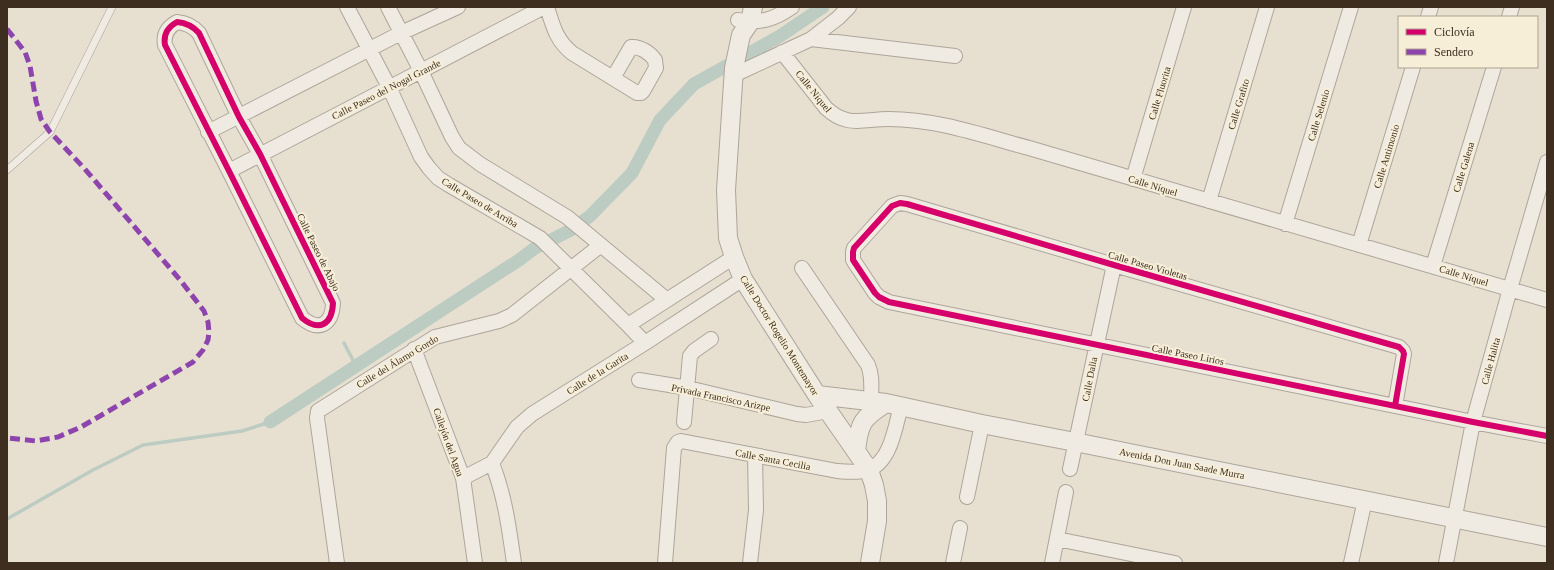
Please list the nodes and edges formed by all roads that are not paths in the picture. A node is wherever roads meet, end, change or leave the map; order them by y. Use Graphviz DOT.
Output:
graph roads {
  1 [pos="112,7"];
  2 [pos="347,7"];
  3 [pos="388,7"];
  4 [pos="458,7"];
  5 [pos="545,7"];
  6 [pos="792,7"];
  7 [pos="849,7"];
  8 [pos="1184,7"];
  9 [pos="1267,7"];
  10 [pos="1351,7"];
  11 [pos="743,23"];
  12 [pos="401,33"];
  13 [pos="811,39"];
  14 [pos="370,50"];
  15 [pos="782,52"];
  16 [pos="955,56"];
  17 [pos="1413,68"];
  18 [pos="1494,68"];
  19 [pos="421,71"];
  20 [pos="734,72"];
  21 [pos="613,78"];
  22 [pos="389,87"];
  23 [pos="239,116"];
  24 [pos="208,132"];
  25 [pos="260,154"];
  26 [pos="1547,162"];
  27 [pos="7,170"];
  28 [pos="229,171"];
  29 [pos="1133,179"];
  30 [pos="1209,201"];
  31 [pos="1285,224"];
  32 [pos="601,245"];
  33 [pos="1360,245"];
  34 [pos="852,252"];
  35 [pos="734,257"];
  36 [pos="1114,265"];
  37 [pos="1433,266"];
  38 [pos="571,268"];
  39 [pos="802,268"];
  40 [pos="743,278"];
  41 [pos="1510,289"];
  42 [pos="667,300"];
  43 [pos="1547,300"];
  44 [pos="628,324"];
  45 [pos="711,339"];
  46 [pos="645,343"];
  47 [pos="1096,346"];
  48 [pos="414,349"];
  49 [pos="639,380"];
  50 [pos="688,388"];
  51 [pos="817,395"];
  52 [pos="886,403"];
  53 [pos="1395,406"];
  54 [pos="828,411"];
  55 [pos="802,415"];
  56 [pos="684,422"];
  57 [pos="1473,422"];
  58 [pos="982,424"];
  59 [pos="1547,436"];
  60 [pos="1075,442"];
  61 [pos="856,451"];
  62 [pos="755,456"];
  63 [pos="492,463"];
  64 [pos="1070,469"];
  65 [pos="869,470"];
  66 [pos="463,478"];
  67 [pos="1066,492"];
  68 [pos="967,497"];
  69 [pos="1365,500"];
  70 [pos="1454,518"];
  71 [pos="960,528"];
  72 [pos="1547,537"];
  73 [pos="1057,539"];
  74 [pos="338,563"];
  75 [pos="475,563"];
  76 [pos="514,563"];
  77 [pos="665,563"];
  78 [pos="750,563"];
  79 [pos="870,563"];
  80 [pos="953,563"];
  81 [pos="1052,563"];
  82 [pos="1175,563"];
  83 [pos="1351,563"];
  84 [pos="1446,563"];
  1 -- 27 [label="lane"];
  2 -- 14 [label="street, Calle Paseo de Arriba"];
  3 -- 12 [label="street"];
  4 -- 12 [label="street"];
  5 -- 19 [label="street, Calle Paseo del Nogal Grande"];
  5 -- 21 [label="street"];
  6 -- 11 [label="street"];
  7 -- 13 [label="street"];
  8 -- 29 [label="street, Calle Fluorita"];
  9 -- 30 [label="street, Calle Grafito"];
  10 -- 31 [label="street, Calle Selenio"];
  11 -- 20 [label="street, Calle Doctor Rogelio Montemayor"];
  12 -- 14 [label="street"];
  12 -- 19 [label="street"];
  13 -- 15 [label="street"];
  13 -- 16 [label="street"];
  14 -- 22 [label="street, Calle Paseo de Arriba"];
  14 -- 23 [label="street"];
  15 -- 20 [label="street"];
  15 -- 29 [label="street, Calle Níquel"];
  17 -- 33 [label="street, Calle Antimonio"];
  18 -- 37 [label="street, Calle Galena"];
  19 -- 22 [label="street, Calle Paseo del Nogal Grande"];
  19 -- 32 [label="street"];
  20 -- 35 [label="street, Calle Doctor Rogelio Montemayor"];
  21 -- 21 [label="street"];
  22 -- 25 [label="street, Calle Paseo del Nogal Grande"];
  22 -- 38 [label="street, Calle Paseo de Arriba"];
  23 -- 24 [label="street"];
  23 -- 24 [label="street, Calle Paseo de Abajo"];
  23 -- 25 [label="street, Calle Paseo de Abajo"];
  24 -- 28 [label="street, Calle Paseo de Abajo"];
  25 -- 28 [label="street, Calle Paseo del Nogal Grande"];
  25 -- 28 [label="street, Calle Paseo de Abajo"];
  26 -- 41 [label="street, Calle Halita"];
  29 -- 30 [label="street, Calle Níquel"];
  30 -- 31 [label="street, Calle Níquel"];
  31 -- 33 [label="street, Calle Níquel"];
  32 -- 38 [label="street, Calle del Álamo Gordo"];
  32 -- 42 [label="street"];
  33 -- 37 [label="street, Calle Níquel"];
  34 -- 36 [label="street, Calle Paseo Violetas"];
  34 -- 47 [label="street, Calle Paseo Lirios"];
  35 -- 40 [label="street, Calle Doctor Rogelio Montemayor"];
  35 -- 42 [label="street"];
  36 -- 47 [label="street, Calle Dalia"];
  36 -- 53 [label="street, Calle Paseo Violetas"];
  37 -- 41 [label="street, Calle Níquel"];
  38 -- 44 [label="street, Calle Paseo de Arriba"];
  38 -- 48 [label="street, Calle del Álamo Gordo"];
  39 -- 52 [label="street"];
  40 -- 46 [label="street, Calle de la Garita"];
  40 -- 51 [label="street, Calle Doctor Rogelio Montemayor"];
  41 -- 43 [label="street, Calle Níquel"];
  41 -- 57 [label="street, Calle Halita"];
  42 -- 44 [label="street"];
  44 -- 46 [label="street, Calle Paseo de Arriba"];
  45 -- 50 [label="street"];
  46 -- 63 [label="street, Calle de la Garita"];
  47 -- 53 [label="street, Calle Paseo Lirios"];
  47 -- 60 [label="street, Calle Dalia"];
  48 -- 66 [label="street, Callejón del Agua"];
  48 -- 74 [label="street, Calle del Álamo Gordo"];
  49 -- 50 [label="street, Privada Francisco Arizpe"];
  50 -- 55 [label="street, Privada Francisco Arizpe"];
  50 -- 56 [label="street"];
  51 -- 52 [label="street, Avenida Don Juan Saade Murra"];
  51 -- 54 [label="street, Calle Doctor Rogelio Montemayor"];
  51 -- 55 [label="street"];
  52 -- 58 [label="street, Avenida Don Juan Saade Murra"];
  52 -- 61 [label="street"];
  52 -- 65 [label="street"];
  53 -- 57 [label="street, Calle Paseo Lirios"];
  54 -- 55 [label="street, Privada Francisco Arizpe"];
  54 -- 61 [label="street, Calle Doctor Rogelio Montemayor"];
  57 -- 59 [label="street, Calle Paseo Lirios"];
  57 -- 70 [label="street, Calle Halita"];
  58 -- 60 [label="street, Avenida Don Juan Saade Murra"];
  58 -- 68 [label="street"];
  60 -- 64 [label="street, Calle Dalia"];
  60 -- 69 [label="street, Avenida Don Juan Saade Murra"];
  61 -- 65 [label="street, Calle Doctor Rogelio Montemayor"];
  62 -- 65 [label="street, Calle Santa Cecilia"];
  62 -- 77 [label="street, Calle Santa Cecilia"];
  62 -- 78 [label="street"];
  63 -- 66 [label="street, Calle de la Garita"];
  63 -- 76 [label="street"];
  65 -- 79 [label="street, Calle Doctor Rogelio Montemayor"];
  66 -- 75 [label="street, Callejón del Agua"];
  67 -- 73 [label="street"];
  69 -- 70 [label="street, Avenida Don Juan Saade Murra"];
  69 -- 83 [label="street"];
  70 -- 72 [label="street, Avenida Don Juan Saade Murra"];
  70 -- 84 [label="street, Calle Halita"];
  71 -- 80 [label="street"];
  73 -- 81 [label="street"];
  73 -- 82 [label="street"];
}
